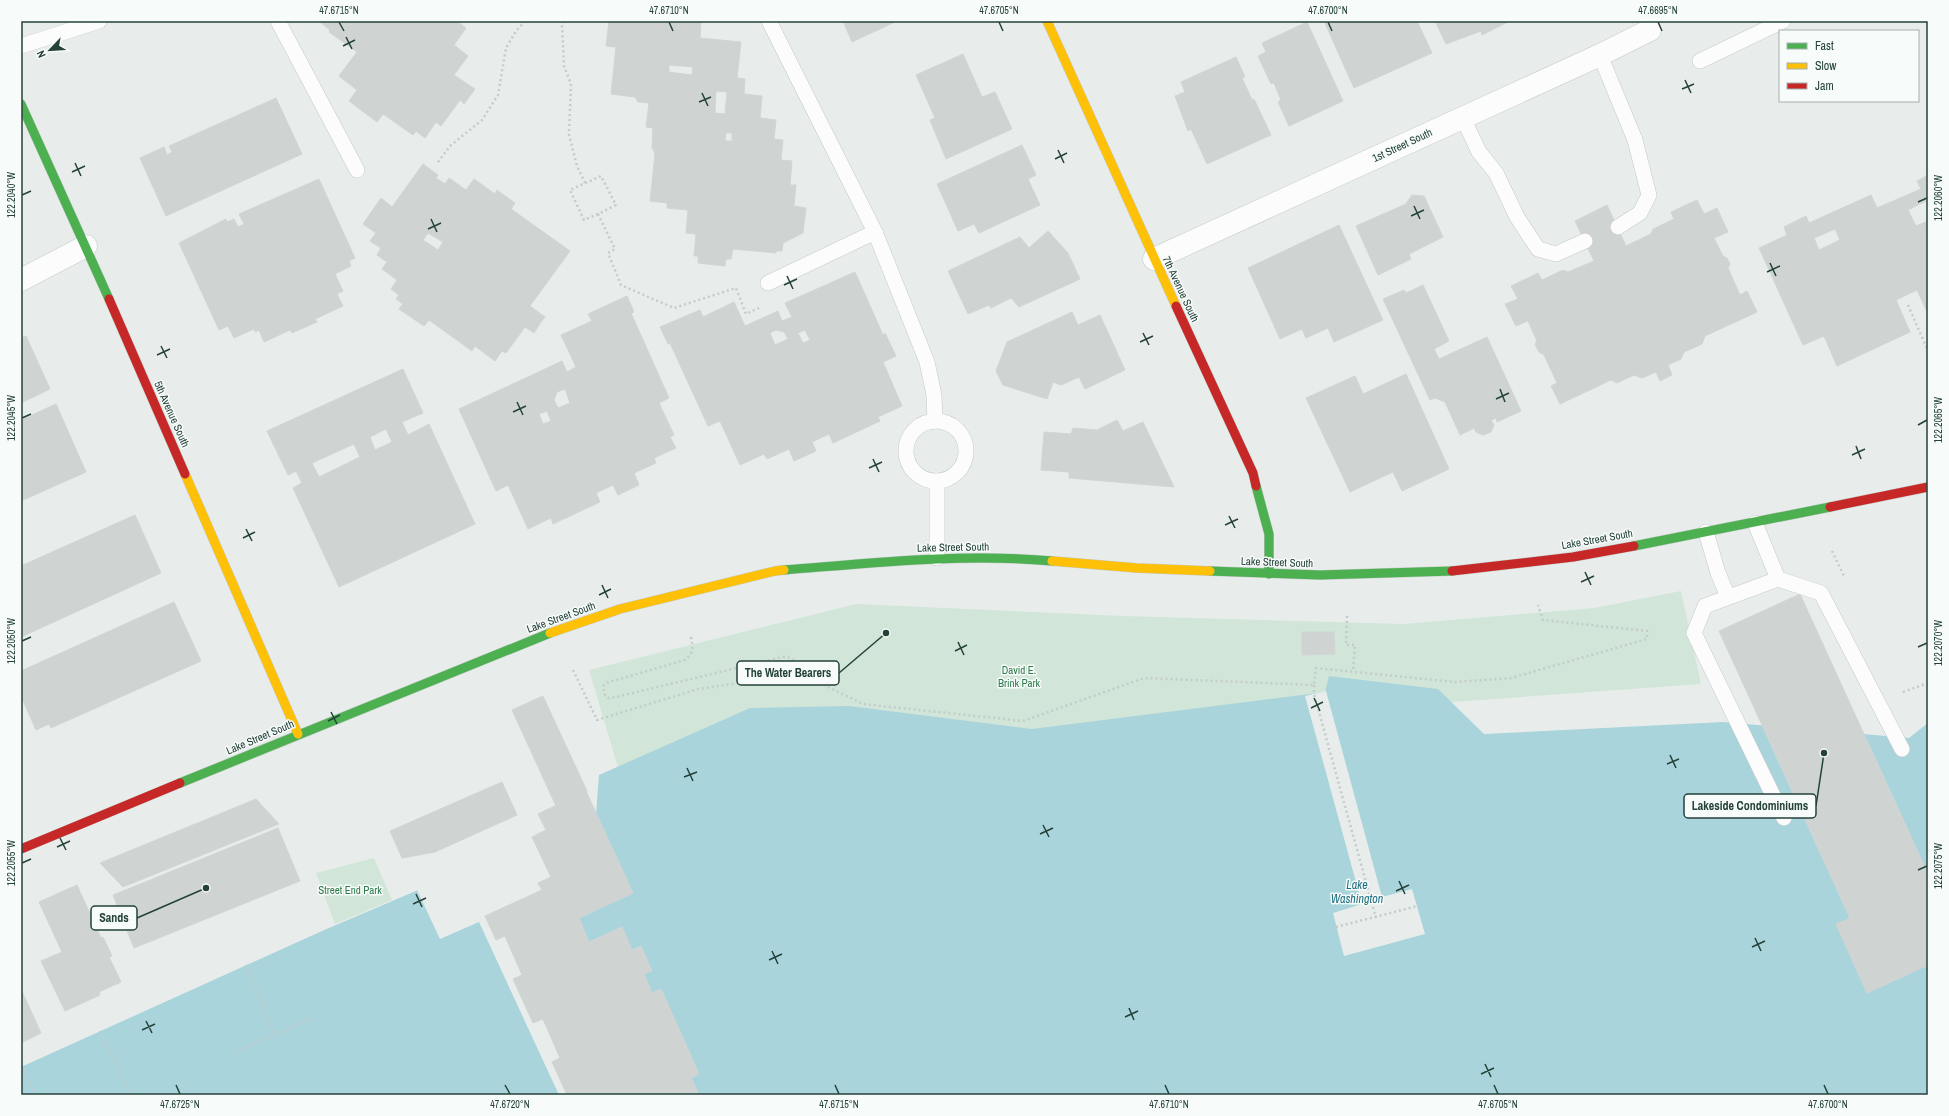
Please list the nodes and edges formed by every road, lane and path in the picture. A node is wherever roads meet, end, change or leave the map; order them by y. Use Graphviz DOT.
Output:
graph roads {
  1 [pos="99,21"];
  2 [pos="278,21"];
  3 [pos="525,21"];
  4 [pos="564,21"];
  5 [pos="770,21"];
  6 [pos="1047,21"];
  7 [pos="1783,21"];
  8 [pos="1650,30"];
  9 [pos="21,46"];
  10 [pos="1600,55"];
  11 [pos="1700,61"];
  12 [pos="21,104"];
  13 [pos="1462,118"];
  14 [pos="438,162"];
  15 [pos="358,170"];
  16 [pos="585,183"];
  17 [pos="598,214"];
  18 [pos="1618,227"];
  19 [pos="875,232"];
  20 [pos="1585,242"];
  21 [pos="86,246"];
  22 [pos="1154,259"];
  23 [pos="21,280"];
  24 [pos="768,283"];
  25 [pos="1908,305"];
  26 [pos="760,308"];
  27 [pos="1928,351"];
  28 [pos="935,421"];
  29 [pos="937,481"];
  30 [pos="1928,487"];
  31 [pos="1755,523"];
  32 [pos="1706,532"];
  33 [pos="937,558"];
  34 [pos="1269,574"];
  35 [pos="1778,579"];
  36 [pos="1728,597"];
  37 [pos="1538,605"];
  38 [pos="1347,616"];
  39 [pos="691,637"];
  40 [pos="574,670"];
  41 [pos="1353,670"];
  42 [pos="801,674"];
  43 [pos="1314,685"];
  44 [pos="298,734"];
  45 [pos="1902,749"];
  46 [pos="1784,818"];
  47 [pos="21,849"];
  48 [pos="1417,906"];
  49 [pos="1376,918"];
  50 [pos="1336,927"];
  51 [pos="246,965"];
  52 [pos="314,1018"];
  53 [pos="100,1031"];
  54 [pos="275,1034"];
  55 [pos="236,1051"];
  56 [pos="22,1066"];
  57 [pos="35,1095"];
  58 [pos="131,1095"];
  1 -- 9 [label="lane"];
  2 -- 15 [label="lane"];
  3 -- 14 [label="path"];
  4 -- 16 [label="path"];
  5 -- 19 [label="lane"];
  6 -- 22 [label="main road, 7th Avenue South"];
  7 -- 11 [label="lane"];
  8 -- 10 [label="street, 1st Street South"];
  10 -- 13 [label="street, 1st Street South"];
  10 -- 18 [label="lane"];
  12 -- 21 [label="main road, 5th Avenue South"];
  13 -- 20 [label="lane"];
  13 -- 22 [label="street, 1st Street South"];
  16 -- 17 [label="path"];
  16 -- 17 [label="path"];
  17 -- 26 [label="path"];
  19 -- 24 [label="lane"];
  19 -- 28 [label="lane"];
  21 -- 23 [label="street"];
  21 -- 44 [label="main road, 5th Avenue South"];
  22 -- 34 [label="main road, 7th Avenue South"];
  25 -- 27 [label="path"];
  28 -- 29 [label="lane"];
  28 -- 29 [label="lane"];
  29 -- 33 [label="lane"];
  30 -- 31 [label="main road, Lake Street South"];
  31 -- 32 [label="main road, Lake Street South"];
  31 -- 35 [label="lane"];
  32 -- 34 [label="main road, Lake Street South"];
  32 -- 36 [label="lane"];
  33 -- 34 [label="main road, Lake Street South"];
  33 -- 44 [label="main road, Lake Street South"];
  35 -- 36 [label="lane"];
  35 -- 45 [label="lane"];
  36 -- 46 [label="lane"];
  37 -- 41 [label="path"];
  38 -- 41 [label="path"];
  39 -- 42 [label="path"];
  40 -- 42 [label="path"];
  41 -- 43 [label="path"];
  42 -- 43 [label="path"];
  43 -- 49 [label="path"];
  44 -- 47 [label="main road, Lake Street South"];
  48 -- 49 [label="path"];
  49 -- 50 [label="path"];
  51 -- 54 [label="path"];
  52 -- 54 [label="path"];
  53 -- 58 [label="path"];
  54 -- 55 [label="path"];
  56 -- 57 [label="path"];
}
